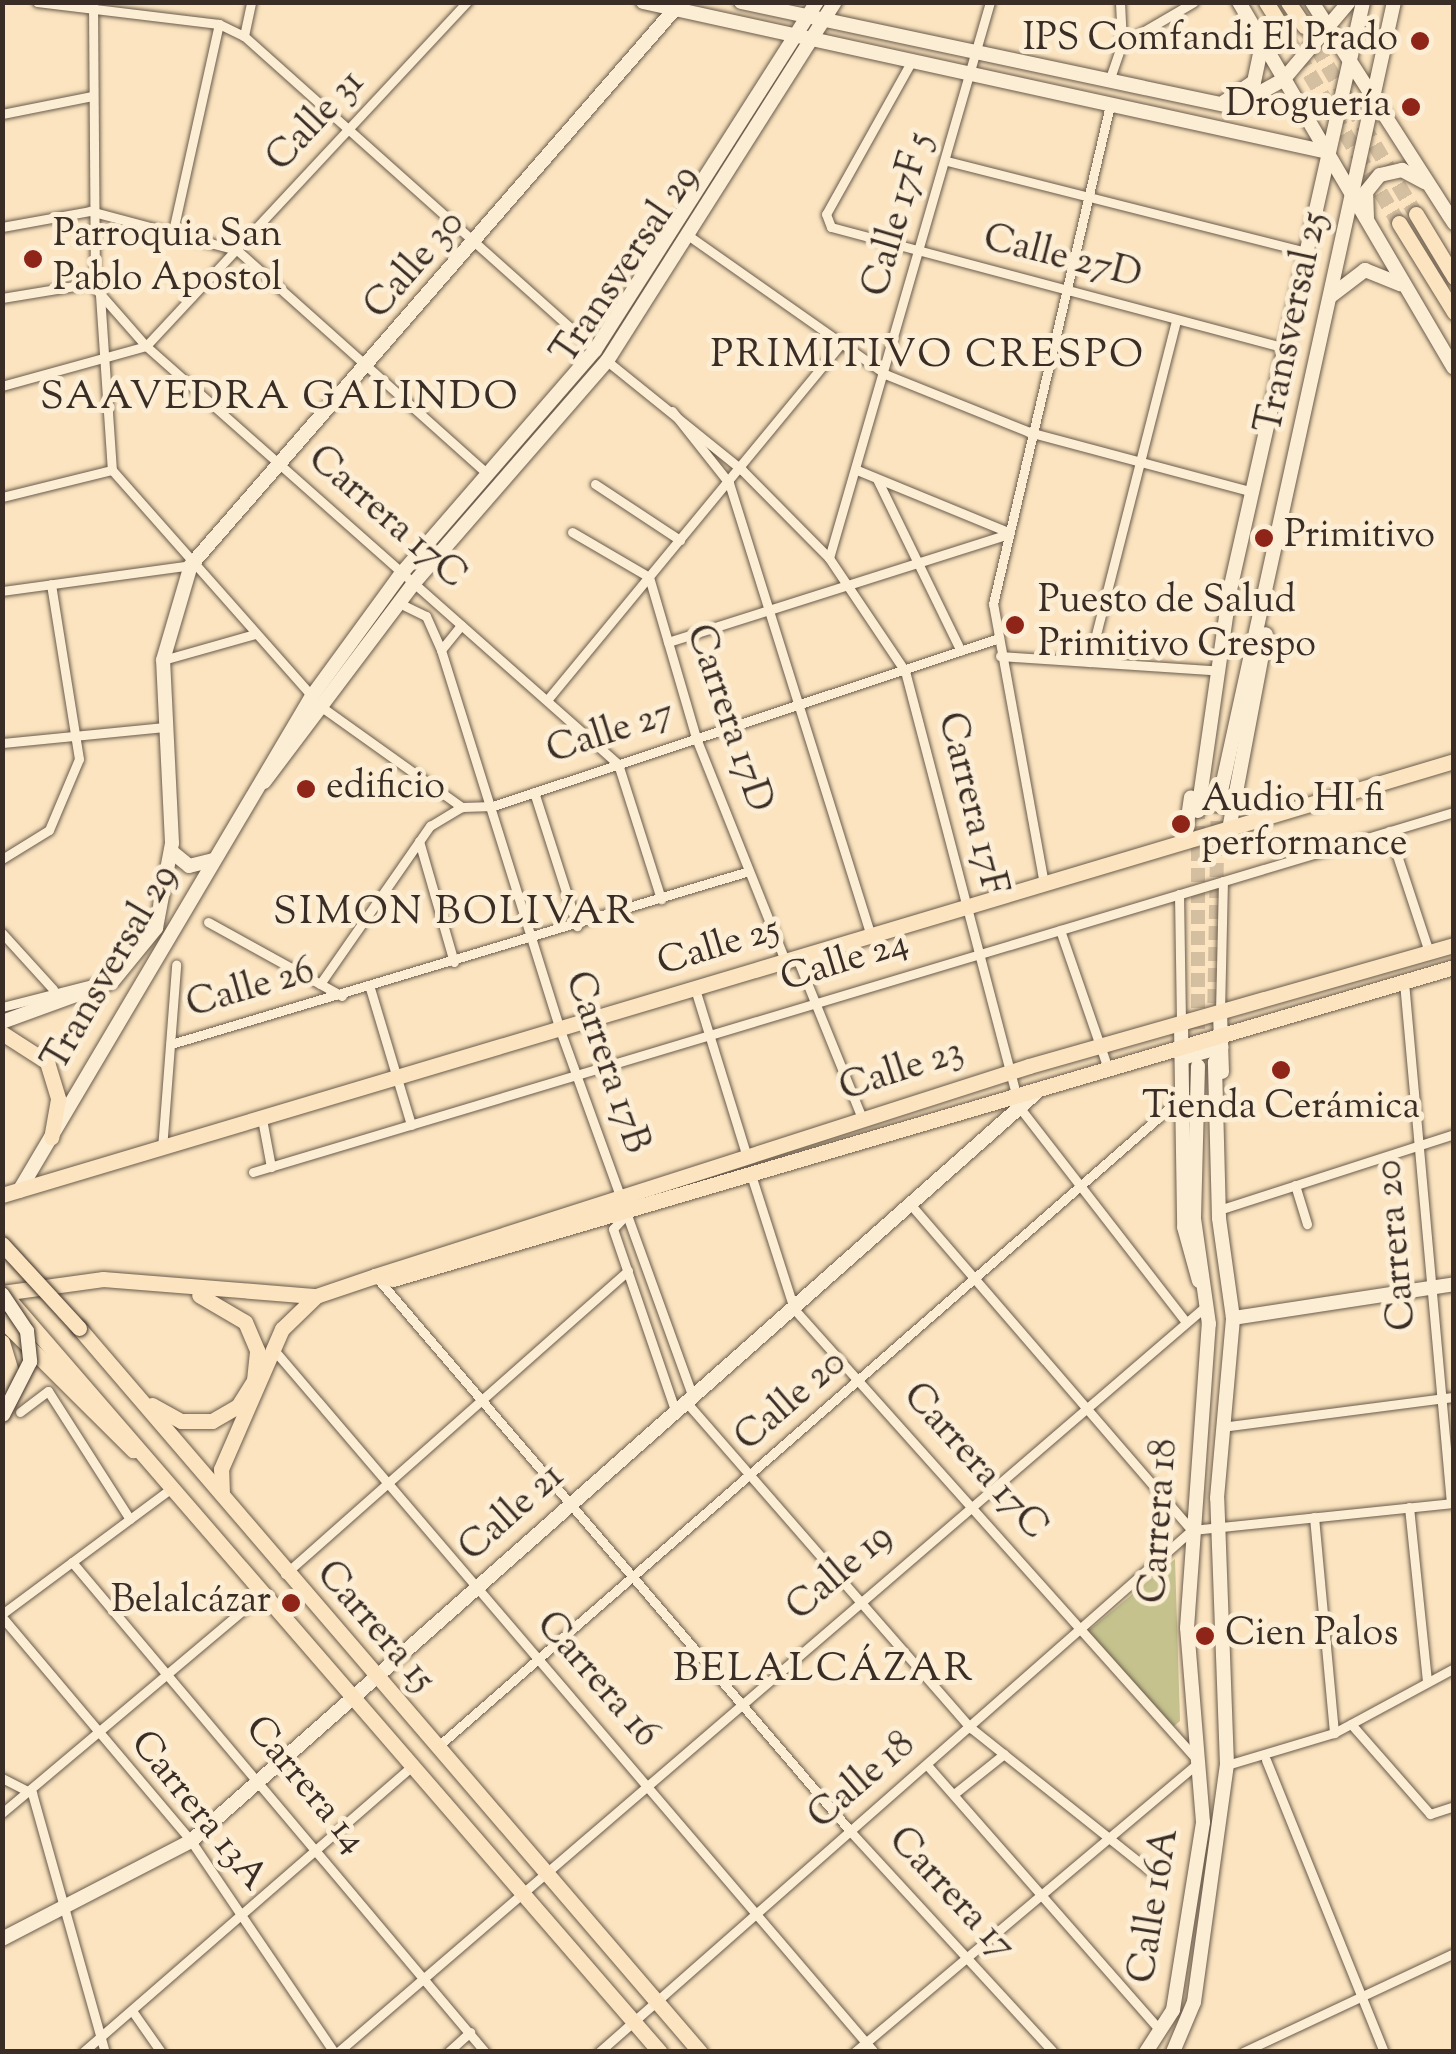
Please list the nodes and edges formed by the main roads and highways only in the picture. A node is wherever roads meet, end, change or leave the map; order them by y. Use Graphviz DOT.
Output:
graph roads {
  1 [pos="643,2"];
  2 [pos="742,2"];
  3 [pos="817,2"];
  4 [pos="835,2"];
  5 [pos="1240,2"];
  6 [pos="1266,2"];
  7 [pos="1288,2"];
  8 [pos="1312,2"];
  9 [pos="1349,2"];
  10 [pos="1363,2"];
  11 [pos="1394,2"];
  12 [pos="678,6"];
  13 [pos="807,19"];
  14 [pos="824,22"];
  15 [pos="1251,24"];
  16 [pos="1304,26"];
  17 [pos="1286,34"];
  18 [pos="1330,34"];
  19 [pos="794,40"];
  20 [pos="811,43"];
  21 [pos="1348,61"];
  22 [pos="1282,80"];
  23 [pos="1373,99"];
  24 [pos="1207,101"];
  25 [pos="1327,158"];
  26 [pos="1435,194"];
  27 [pos="1353,200"];
  28 [pos="1416,214"];
  29 [pos="1400,223"];
  30 [pos="1454,223"];
  31 [pos="1374,234"];
  32 [pos="1454,276"];
  33 [pos="1410,294"];
  34 [pos="1328,301"];
  35 [pos="1454,312"];
  36 [pos="601,355"];
  37 [pos="1454,368"];
  38 [pos="1230,590"];
  39 [pos="1270,596"];
  40 [pos="380,602"];
  41 [pos="399,602"];
  42 [pos="1454,760"];
  43 [pos="264,782"];
  44 [pos="1218,806"];
  45 [pos="1198,811"];
  46 [pos="1230,824"];
  47 [pos="1185,838"];
  48 [pos="172,852"];
  49 [pos="213,860"];
  50 [pos="1454,945"];
  51 [pos="1454,966"];
  52 [pos="1292,992"];
  53 [pos="1322,1008"];
  54 [pos="1220,1012"];
  55 [pos="2,1022"];
  56 [pos="1181,1025"];
  57 [pos="2,1033"];
  58 [pos="1219,1048"];
  59 [pos="1182,1053"];
  60 [pos="1198,1066"];
  61 [pos="1018,1103"];
  62 [pos="51,1137"];
  63 [pos="11,1193"];
  64 [pos="2,1244"];
  65 [pos="375,1276"];
  66 [pos="156,1284"];
  67 [pos="1454,1284"];
  68 [pos="1203,1285"];
  69 [pos="2,1293"];
  70 [pos="316,1296"];
  71 [pos="1232,1312"];
  72 [pos="2,1320"];
  73 [pos="2,1342"];
  74 [pos="122,1378"];
  75 [pos="2,1404"];
  76 [pos="3,1415"];
  77 [pos="154,1464"];
  78 [pos="223,1498"];
  79 [pos="375,1677"];
  80 [pos="354,1696"];
  81 [pos="1200,1762"];
  82 [pos="1227,1764"];
  83 [pos="2,1940"];
  84 [pos="660,2052"];
  85 [pos="700,2052"];
  86 [pos="1146,2052"];
  87 [pos="1173,2052"];
  1 -- 12 [label="main road"];
  2 -- 13 [label="main road"];
  3 -- 13 [label="main road, Transversal 29"];
  4 -- 14 [label="main road, Transversal 29"];
  5 -- 15 [label="main road"];
  6 -- 17 [label="main road"];
  7 -- 16 [label="main road"];
  8 -- 18 [label="main road"];
  9 -- 18 [label="main road"];
  10 -- 21 [label="main road, Transversal 25"];
  11 -- 23 [label="main road, Transversal 25"];
  12 -- 19 [label="main road"];
  12 -- 48 [label="main road, Calle 30"];
  13 -- 14 [label="main road"];
  13 -- 19 [label="main road, Transversal 29"];
  14 -- 20 [label="main road, Transversal 29"];
  14 -- 24 [label="main road"];
  15 -- 22 [label="main road"];
  15 -- 24 [label="main road"];
  18 -- 21 [label="main road"];
  18 -- 22 [label="main road"];
  19 -- 20 [label="main road"];
  19 -- 36 [label="main road, Transversal 29"];
  20 -- 25 [label="main road"];
  20 -- 36 [label="main road, Transversal 29"];
  21 -- 23 [label="main road"];
  21 -- 25 [label="main road, Transversal 25"];
  22 -- 24 [label="main road"];
  22 -- 25 [label="main road"];
  23 -- 26 [label="main road"];
  23 -- 27 [label="main road, Transversal 25"];
  25 -- 27 [label="main road"];
  25 -- 38 [label="main road, Transversal 25"];
  26 -- 30 [label="main road"];
  26 -- 31 [label="main road"];
  27 -- 31 [label="main road"];
  27 -- 34 [label="main road, Transversal 25"];
  28 -- 32 [label="main road"];
  29 -- 35 [label="main road"];
  31 -- 33 [label="main road"];
  33 -- 34 [label="main road"];
  33 -- 37 [label="main road"];
  34 -- 39 [label="main road, Transversal 25"];
  36 -- 40 [label="main road, Transversal 29"];
  36 -- 41 [label="main road, Transversal 29"];
  38 -- 45 [label="main road, Transversal 25"];
  38 -- 47 [label="main road"];
  39 -- 44 [label="main road, Transversal 25"];
  39 -- 46 [label="main road"];
  40 -- 41 [label="main road"];
  40 -- 43 [label="main road, Transversal 29"];
  41 -- 43 [label="main road, Transversal 29"];
  42 -- 46 [label="main road, Calle 25"];
  43 -- 49 [label="main road, Transversal 29"];
  46 -- 47 [label="main road, Calle 25"];
  47 -- 63 [label="main road, Calle 25"];
  48 -- 49 [label="main road"];
  48 -- 55 [label="main road, Calle 30"];
  49 -- 62 [label="main road, Transversal 29"];
  50 -- 52 [label="main road, Calle 23"];
  51 -- 53 [label="main road, Calle 23"];
  52 -- 53 [label="main road"];
  52 -- 54 [label="main road, Calle 23"];
  53 -- 58 [label="main road, Calle 23"];
  54 -- 56 [label="main road, Calle 23"];
  54 -- 58 [label="main road, Carrera 18"];
  56 -- 59 [label="main road, Carrera 18"];
  56 -- 65 [label="main road, Calle 23"];
  57 -- 62 [label="main road"];
  58 -- 59 [label="main road, Calle 23"];
  58 -- 71 [label="main road, Carrera 18"];
  58 -- 71 [label="main road, Carrera 18"];
  59 -- 61 [label="main road, Calle 23"];
  59 -- 68 [label="main road, Carrera 18"];
  60 -- 68 [label="main road, Carrera 18"];
  61 -- 65 [label="main road, Calle 23"];
  61 -- 79 [label="main road, Calle 21"];
  62 -- 63 [label="main road, Transversal 29"];
  64 -- 74 [label="main road, Carrera 15, bridge"];
  65 -- 70 [label="main road, Calle 23"];
  66 -- 69 [label="main road"];
  66 -- 70 [label="main road, Calle 23"];
  66 -- 74 [label="main road"];
  67 -- 71 [label="main road"];
  68 -- 81 [label="main road, Carrera 18"];
  69 -- 76 [label="main road, bridge"];
  69 -- 77 [label="main road, Carrera 15, bridge"];
  70 -- 78 [label="main road"];
  71 -- 82 [label="main road, Carrera 18"];
  72 -- 77 [label="main road"];
  73 -- 75 [label="main road"];
  74 -- 78 [label="main road, Carrera 15"];
  77 -- 80 [label="main road, Carrera 15"];
  78 -- 79 [label="main road, Carrera 15"];
  79 -- 80 [label="main road, Calle 21"];
  79 -- 85 [label="main road, Carrera 15"];
  80 -- 83 [label="main road, Calle 21"];
  80 -- 84 [label="main road, Carrera 15"];
  81 -- 86 [label="main road, Calle 16A"];
  82 -- 87 [label="main road, Calle 16A"];
}
